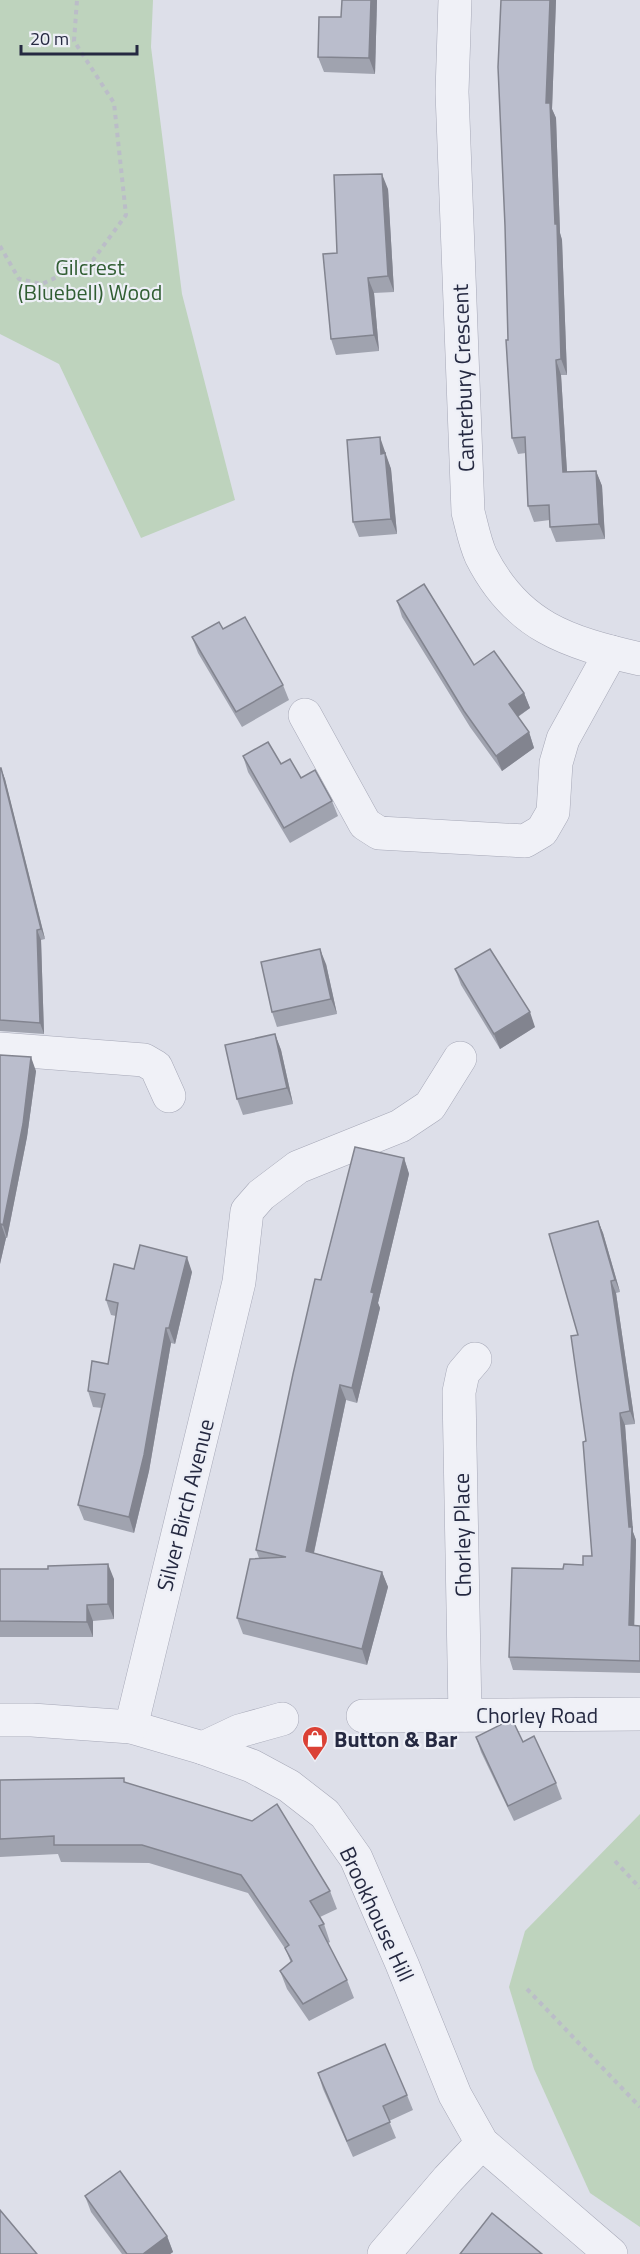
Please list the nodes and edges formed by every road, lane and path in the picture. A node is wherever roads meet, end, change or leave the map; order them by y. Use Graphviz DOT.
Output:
graph roads {
  1 [pos="77,0"];
  2 [pos="455,0"];
  3 [pos="0,246"];
  4 [pos="626,655"];
  5 [pos="305,715"];
  6 [pos="0,1049"];
  7 [pos="460,1058"];
  8 [pos="169,1096"];
  9 [pos="475,1359"];
  10 [pos="640,1714"];
  11 [pos="465,1715"];
  12 [pos="363,1716"];
  13 [pos="282,1719"];
  14 [pos="0,1720"];
  15 [pos="131,1727"];
  16 [pos="203,1748"];
  17 [pos="615,1861"];
  18 [pos="640,1888"];
  19 [pos="527,1989"];
  20 [pos="640,2107"];
  21 [pos="482,2143"];
  22 [pos="384,2254"];
  23 [pos="611,2254"];
  1 -- 3 [label="path"];
  2 -- 4 [label="street, Canterbury Crescent"];
  4 -- 5 [label="street"];
  6 -- 8 [label="street"];
  7 -- 15 [label="street, Silver Birch Avenue"];
  9 -- 11 [label="street, Chorley Place"];
  10 -- 11 [label="street, Chorley Road"];
  11 -- 12 [label="street, Chorley Road"];
  13 -- 16 [label="street"];
  14 -- 15 [label="street, Brookhouse Hill"];
  15 -- 16 [label="street, Brookhouse Hill"];
  16 -- 21 [label="street, Brookhouse Hill"];
  17 -- 18 [label="path"];
  19 -- 20 [label="path"];
  21 -- 22 [label="street"];
  21 -- 23 [label="street, Brookhouse Hill"];
}
